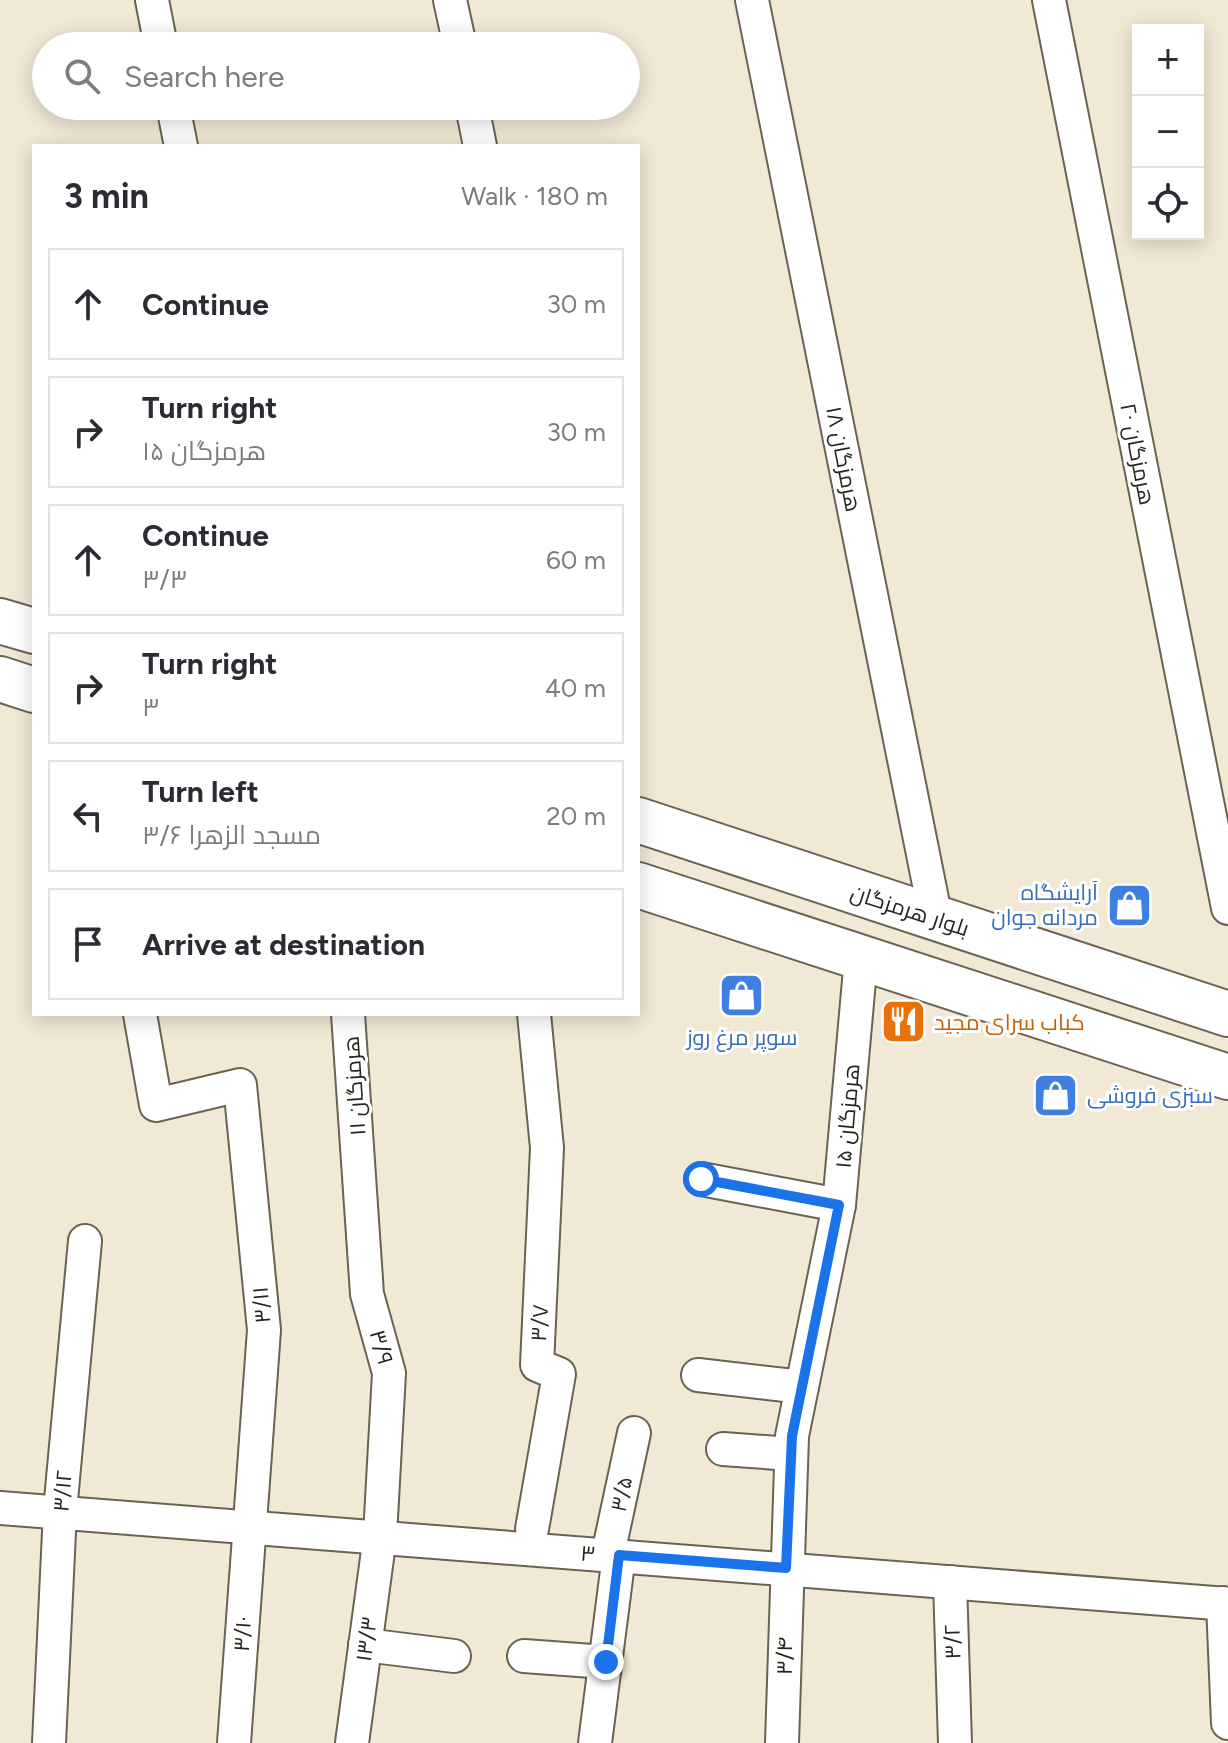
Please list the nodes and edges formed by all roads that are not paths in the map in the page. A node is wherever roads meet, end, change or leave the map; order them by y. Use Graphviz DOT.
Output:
graph roads {
  1 [pos="152,0"];
  2 [pos="450,0"];
  3 [pos="752,0"];
  4 [pos="1049,0"];
  5 [pos="158,32"];
  6 [pos="457,32"];
  7 [pos="176,120"];
  8 [pos="475,120"];
  9 [pos="181,144"];
  10 [pos="480,144"];
  11 [pos="0,621"];
  12 [pos="32,630"];
  13 [pos="0,679"];
  14 [pos="32,689"];
  15 [pos="640,821"];
  16 [pos="640,886"];
  17 [pos="1228,908"];
  18 [pos="936,919"];
  19 [pos="861,958"];
  20 [pos="1228,1014"];
  21 [pos="140,1016"];
  22 [pos="348,1016"];
  23 [pos="534,1016"];
  24 [pos="1228,1077"];
  25 [pos="358,1159"];
  26 [pos="701,1179"];
  27 [pos="839,1205"];
  28 [pos="85,1241"];
  29 [pos="698,1375"];
  30 [pos="802,1387"];
  31 [pos="634,1433"];
  32 [pos="723,1449"];
  33 [pos="791,1454"];
  34 [pos="0,1508"];
  35 [pos="60,1511"];
  36 [pos="250,1525"];
  37 [pos="532,1529"];
  38 [pos="380,1536"];
  39 [pos="614,1554"];
  40 [pos="786,1568"];
  41 [pos="950,1582"];
  42 [pos="1226,1604"];
  43 [pos="365,1645"];
  44 [pos="454,1656"];
  45 [pos="524,1656"];
  46 [pos="606,1662"];
  47 [pos="1228,1723"];
  48 [pos="49,1743"];
  49 [pos="234,1743"];
  50 [pos="352,1743"];
  51 [pos="595,1743"];
  52 [pos="782,1743"];
  53 [pos="955,1743"];
  1 -- 5 [label="street"];
  2 -- 6 [label="street"];
  3 -- 18 [label="street, هرمزگان ۱۸"];
  4 -- 17 [label="street, هرمزگان ۲۰"];
  7 -- 9 [label="street"];
  8 -- 10 [label="street"];
  11 -- 12 [label="street"];
  13 -- 14 [label="street"];
  15 -- 18 [label="street, بلوار هرمزگان"];
  16 -- 19 [label="street"];
  18 -- 20 [label="street, بلوار هرمزگان"];
  19 -- 24 [label="street"];
  19 -- 27 [label="street, هرمزگان ۱۵"];
  21 -- 36 [label="street, ۳/۱۱"];
  22 -- 25 [label="street, هرمزگان ۱۱"];
  23 -- 37 [label="street, ۳/۷"];
  25 -- 38 [label="street, ۳/۹"];
  26 -- 27 [label="street"];
  27 -- 30 [label="street, هرمزگان ۱۵"];
  28 -- 35 [label="street, ۳/۱۲"];
  29 -- 30 [label="street"];
  30 -- 33 [label="street, هرمزگان ۱۵"];
  31 -- 39 [label="street, ۳/۵"];
  32 -- 33 [label="street"];
  33 -- 40 [label="street, ۳/۴"];
  34 -- 35 [label="street, ۳"];
  35 -- 36 [label="street, ۳"];
  35 -- 48 [label="street, ۳/۱۲"];
  36 -- 38 [label="street, ۳"];
  36 -- 49 [label="street, ۳/۱۰"];
  38 -- 39 [label="street, ۳"];
  38 -- 43 [label="street, ۱۳/۳"];
  39 -- 40 [label="street, ۳"];
  39 -- 46 [label="street, ۳/۵"];
  40 -- 41 [label="street, ۳"];
  40 -- 52 [label="street, ۳/۴"];
  41 -- 42 [label="street, ۳"];
  41 -- 53 [label="street, ۳/۲"];
  42 -- 47 [label="street"];
  43 -- 44 [label="street"];
  43 -- 50 [label="street, ۱۳/۳"];
  45 -- 46 [label="street"];
  46 -- 51 [label="street, ۳/۵"];
}
